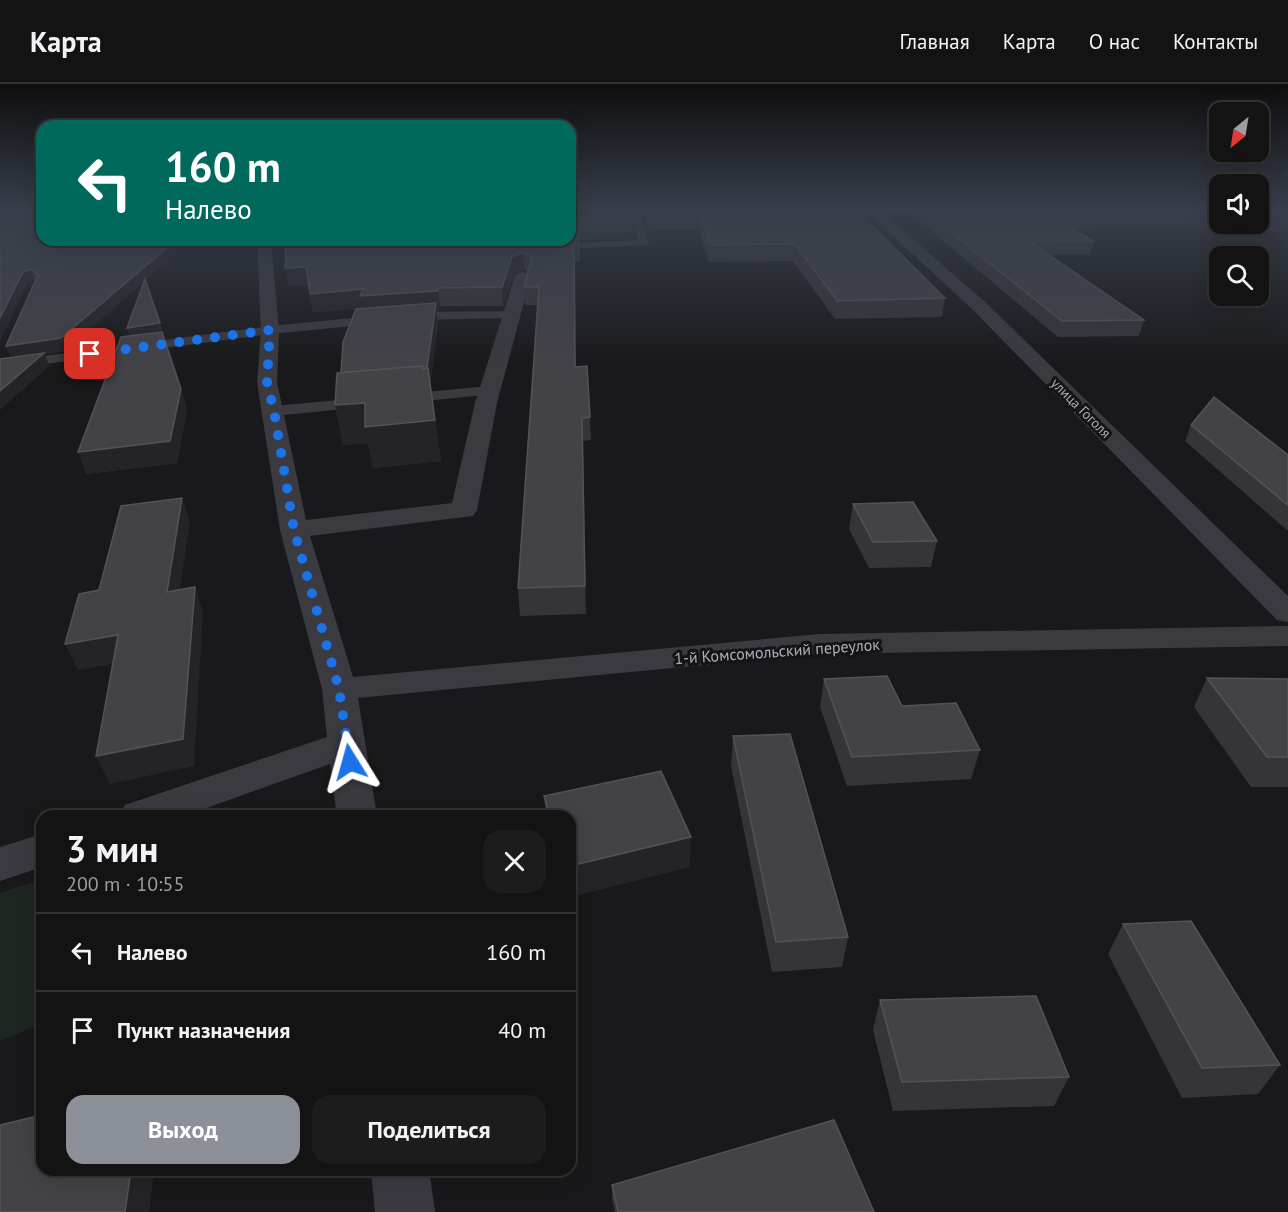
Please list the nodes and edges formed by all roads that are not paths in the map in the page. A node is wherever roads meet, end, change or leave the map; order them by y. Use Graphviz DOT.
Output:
graph roads {
  1 [pos="265,261"];
  2 [pos="928,261"];
  3 [pos="523,276"];
  4 [pos="512,315"];
  5 [pos="270,330"];
  6 [pos="2,360"];
  7 [pos="490,391"];
  8 [pos="274,411"];
  9 [pos="294,530"];
  10 [pos="1288,613"];
  11 [pos="1288,636"];
  12 [pos="339,689"];
  13 [pos="348,744"];
  14 [pos="156,810"];
  15 [pos="356,810"];
  16 [pos="36,852"];
  17 [pos="0,864"];
  18 [pos="401,1176"];
  19 [pos="405,1212"];
  1 -- 5 [label="street"];
  2 -- 10 [label="street, улица Гоголя"];
  3 -- 4 [label="street"];
  4 -- 5 [label="lane"];
  4 -- 7 [label="street"];
  5 -- 6 [label="lane"];
  5 -- 8 [label="street"];
  7 -- 8 [label="lane"];
  7 -- 9 [label="street"];
  8 -- 9 [label="street"];
  9 -- 12 [label="street"];
  11 -- 12 [label="street, 1-й Комсомольский переулок"];
  12 -- 13 [label="street"];
  13 -- 14 [label="street"];
  13 -- 15 [label="street"];
  16 -- 17 [label="street"];
  18 -- 19 [label="street"];
}
